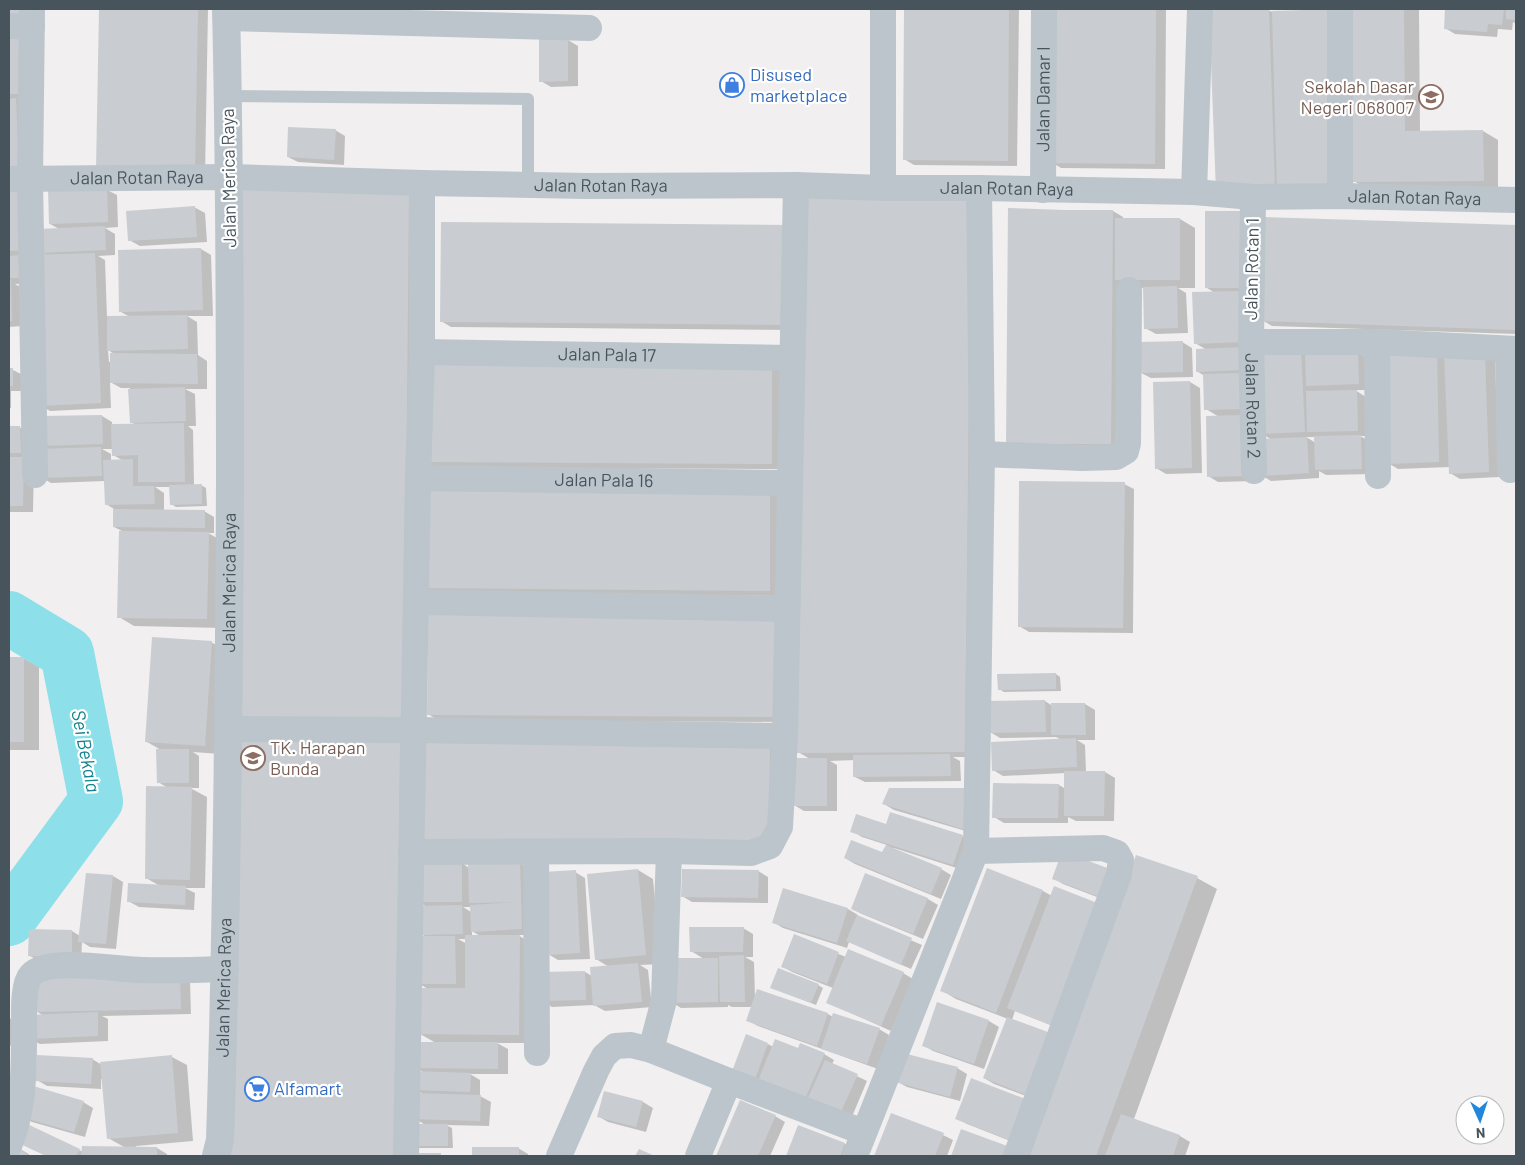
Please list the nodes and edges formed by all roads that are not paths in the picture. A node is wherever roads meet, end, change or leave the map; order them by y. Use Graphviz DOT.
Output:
graph roads {
  1 [pos="882,9"];
  2 [pos="1044,9"];
  3 [pos="1200,9"];
  4 [pos="1340,9"];
  5 [pos="227,13"];
  6 [pos="25,20"];
  7 [pos="589,28"];
  8 [pos="228,96"];
  9 [pos="230,177"];
  10 [pos="20,179"];
  11 [pos="422,183"];
  12 [pos="528,185"];
  13 [pos="796,185"];
  14 [pos="883,188"];
  15 [pos="980,188"];
  16 [pos="1043,190"];
  17 [pos="1194,192"];
  18 [pos="1340,196"];
  19 [pos="1253,197"];
  20 [pos="1516,200"];
  21 [pos="1129,290"];
  22 [pos="1251,342"];
  23 [pos="1377,342"];
  24 [pos="1512,349"];
  25 [pos="422,352"];
  26 [pos="792,358"];
  27 [pos="982,454"];
  28 [pos="1254,470"];
  29 [pos="1510,470"];
  30 [pos="35,475"];
  31 [pos="1378,476"];
  32 [pos="418,478"];
  33 [pos="789,483"];
  34 [pos="417,602"];
  35 [pos="786,609"];
  36 [pos="229,729"];
  37 [pos="415,730"];
  38 [pos="785,736"];
  39 [pos="669,851"];
  40 [pos="976,851"];
  41 [pos="411,852"];
  42 [pos="536,852"];
  43 [pos="226,969"];
  44 [pos="651,1050"];
  45 [pos="17,1051"];
  46 [pos="537,1053"];
  47 [pos="728,1081"];
  48 [pos="859,1144"];
  49 [pos="9,1146"];
  50 [pos="216,1156"];
  51 [pos="406,1156"];
  52 [pos="558,1156"];
  53 [pos="698,1156"];
  54 [pos="1016,1156"];
  1 -- 14 [label="street"];
  2 -- 16 [label="street, Jalan Damar I"];
  3 -- 17 [label="street"];
  4 -- 18 [label="street"];
  5 -- 7 [label="street"];
  5 -- 8 [label="street, Jalan Merica Raya"];
  6 -- 10 [label="street"];
  8 -- 9 [label="street, Jalan Merica Raya"];
  8 -- 12 [label="lane"];
  9 -- 10 [label="street, Jalan Rotan Raya"];
  9 -- 11 [label="street, Jalan Rotan Raya"];
  9 -- 36 [label="street, Jalan Merica Raya"];
  10 -- 30 [label="street"];
  11 -- 12 [label="street, Jalan Rotan Raya"];
  11 -- 25 [label="street"];
  12 -- 13 [label="street, Jalan Rotan Raya"];
  13 -- 14 [label="street, Jalan Rotan Raya"];
  13 -- 26 [label="street"];
  14 -- 15 [label="street, Jalan Rotan Raya"];
  15 -- 16 [label="street, Jalan Rotan Raya"];
  15 -- 27 [label="street"];
  16 -- 17 [label="street, Jalan Rotan Raya"];
  17 -- 19 [label="street, Jalan Rotan Raya"];
  18 -- 19 [label="street, Jalan Rotan Raya"];
  18 -- 20 [label="street, Jalan Rotan Raya"];
  19 -- 22 [label="street, Jalan Rotan 1"];
  21 -- 27 [label="street"];
  22 -- 23 [label="street"];
  22 -- 28 [label="street, Jalan Rotan 2"];
  23 -- 24 [label="street"];
  23 -- 31 [label="street"];
  24 -- 29 [label="street"];
  25 -- 26 [label="street, Jalan Pala 17"];
  25 -- 32 [label="street"];
  26 -- 33 [label="street"];
  27 -- 40 [label="street"];
  32 -- 33 [label="street, Jalan Pala 16"];
  32 -- 34 [label="street"];
  33 -- 35 [label="street"];
  34 -- 35 [label="street"];
  34 -- 37 [label="street"];
  35 -- 38 [label="street"];
  36 -- 37 [label="street"];
  36 -- 43 [label="street, Jalan Merica Raya"];
  37 -- 38 [label="street"];
  37 -- 41 [label="street"];
  38 -- 39 [label="street"];
  39 -- 42 [label="street"];
  39 -- 44 [label="street"];
  40 -- 48 [label="street"];
  40 -- 54 [label="street"];
  41 -- 42 [label="street"];
  41 -- 51 [label="street"];
  42 -- 46 [label="street"];
  43 -- 45 [label="street"];
  43 -- 50 [label="street, Jalan Merica Raya"];
  44 -- 47 [label="street"];
  44 -- 52 [label="street"];
  45 -- 49 [label="street"];
  47 -- 48 [label="street"];
  47 -- 53 [label="street"];
}
